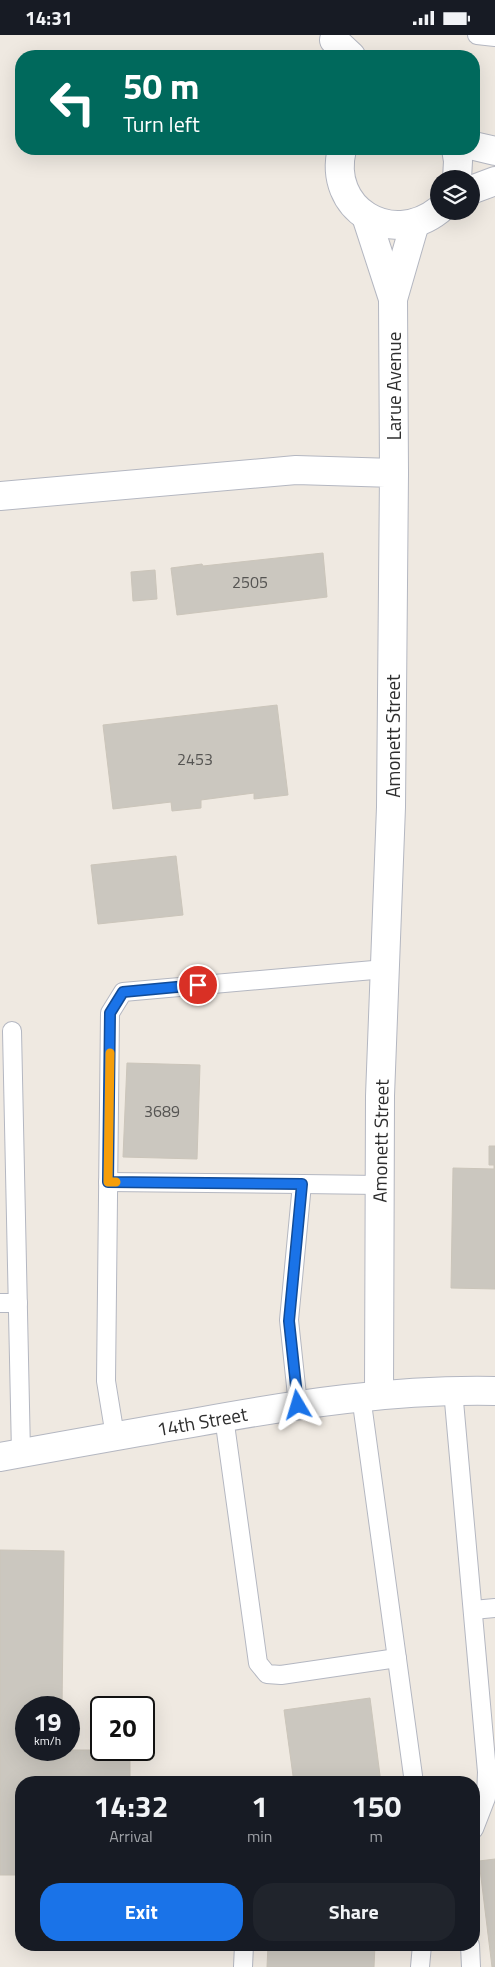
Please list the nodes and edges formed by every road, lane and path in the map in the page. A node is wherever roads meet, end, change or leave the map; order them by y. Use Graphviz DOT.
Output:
graph roads {
  1 [pos="477,35"];
  2 [pos="495,37"];
  3 [pos="480,147"];
  4 [pos="495,151"];
  5 [pos="340,155"];
  6 [pos="457,155"];
  7 [pos="458,170"];
  8 [pos="495,181"];
  9 [pos="480,187"];
  10 [pos="366,216"];
  11 [pos="430,216"];
  12 [pos="415,223"];
  13 [pos="393,299"];
  14 [pos="394,473"];
  15 [pos="0,495"];
  16 [pos="385,969"];
  17 [pos="12,1031"];
  18 [pos="108,1182"];
  19 [pos="302,1184"];
  20 [pos="379,1185"];
  21 [pos="9,1303"];
  22 [pos="453,1391"];
  23 [pos="495,1391"];
  24 [pos="370,1395"];
  25 [pos="298,1405"];
  26 [pos="224,1417"];
  27 [pos="115,1436"];
  28 [pos="10,1455"];
  29 [pos="495,1607"];
  30 [pos="473,1610"];
  31 [pos="398,1659"];
  32 [pos="413,1776"];
  33 [pos="480,1816"];
  34 [pos="244,1951"];
  35 [pos="421,1951"];
  36 [pos="471,1951"];
  37 [pos="244,1967"];
  38 [pos="420,1967"];
  39 [pos="472,1967"];
  1 -- 2 [label="lane"];
  3 -- 4 [label="street"];
  5 -- 10 [label="street"];
  6 -- 7 [label="street"];
  8 -- 9 [label="street"];
  10 -- 12 [label="street"];
  10 -- 13 [label="street, Larue Avenue"];
  11 -- 12 [label="street"];
  12 -- 13 [label="street, Larue Avenue"];
  13 -- 14 [label="street, Larue Avenue"];
  14 -- 15 [label="street"];
  14 -- 16 [label="street, Amonett Street"];
  16 -- 18 [label="lane"];
  16 -- 20 [label="street, Amonett Street"];
  17 -- 21 [label="lane"];
  18 -- 19 [label="lane"];
  18 -- 27 [label="lane"];
  19 -- 20 [label="lane"];
  19 -- 25 [label="lane"];
  20 -- 24 [label="street, Amonett Street"];
  21 -- 28 [label="lane"];
  22 -- 23 [label="street, 14th Street"];
  22 -- 24 [label="street, 14th Street"];
  22 -- 30 [label="lane"];
  24 -- 25 [label="street, 14th Street"];
  24 -- 31 [label="lane"];
  25 -- 26 [label="street, 14th Street"];
  26 -- 27 [label="street, 14th Street"];
  26 -- 31 [label="lane"];
  27 -- 28 [label="street, 14th Street"];
  29 -- 30 [label="lane"];
  30 -- 33 [label="lane"];
  31 -- 32 [label="lane"];
  34 -- 37 [label="lane"];
  35 -- 38 [label="lane"];
  36 -- 39 [label="lane"];
}
